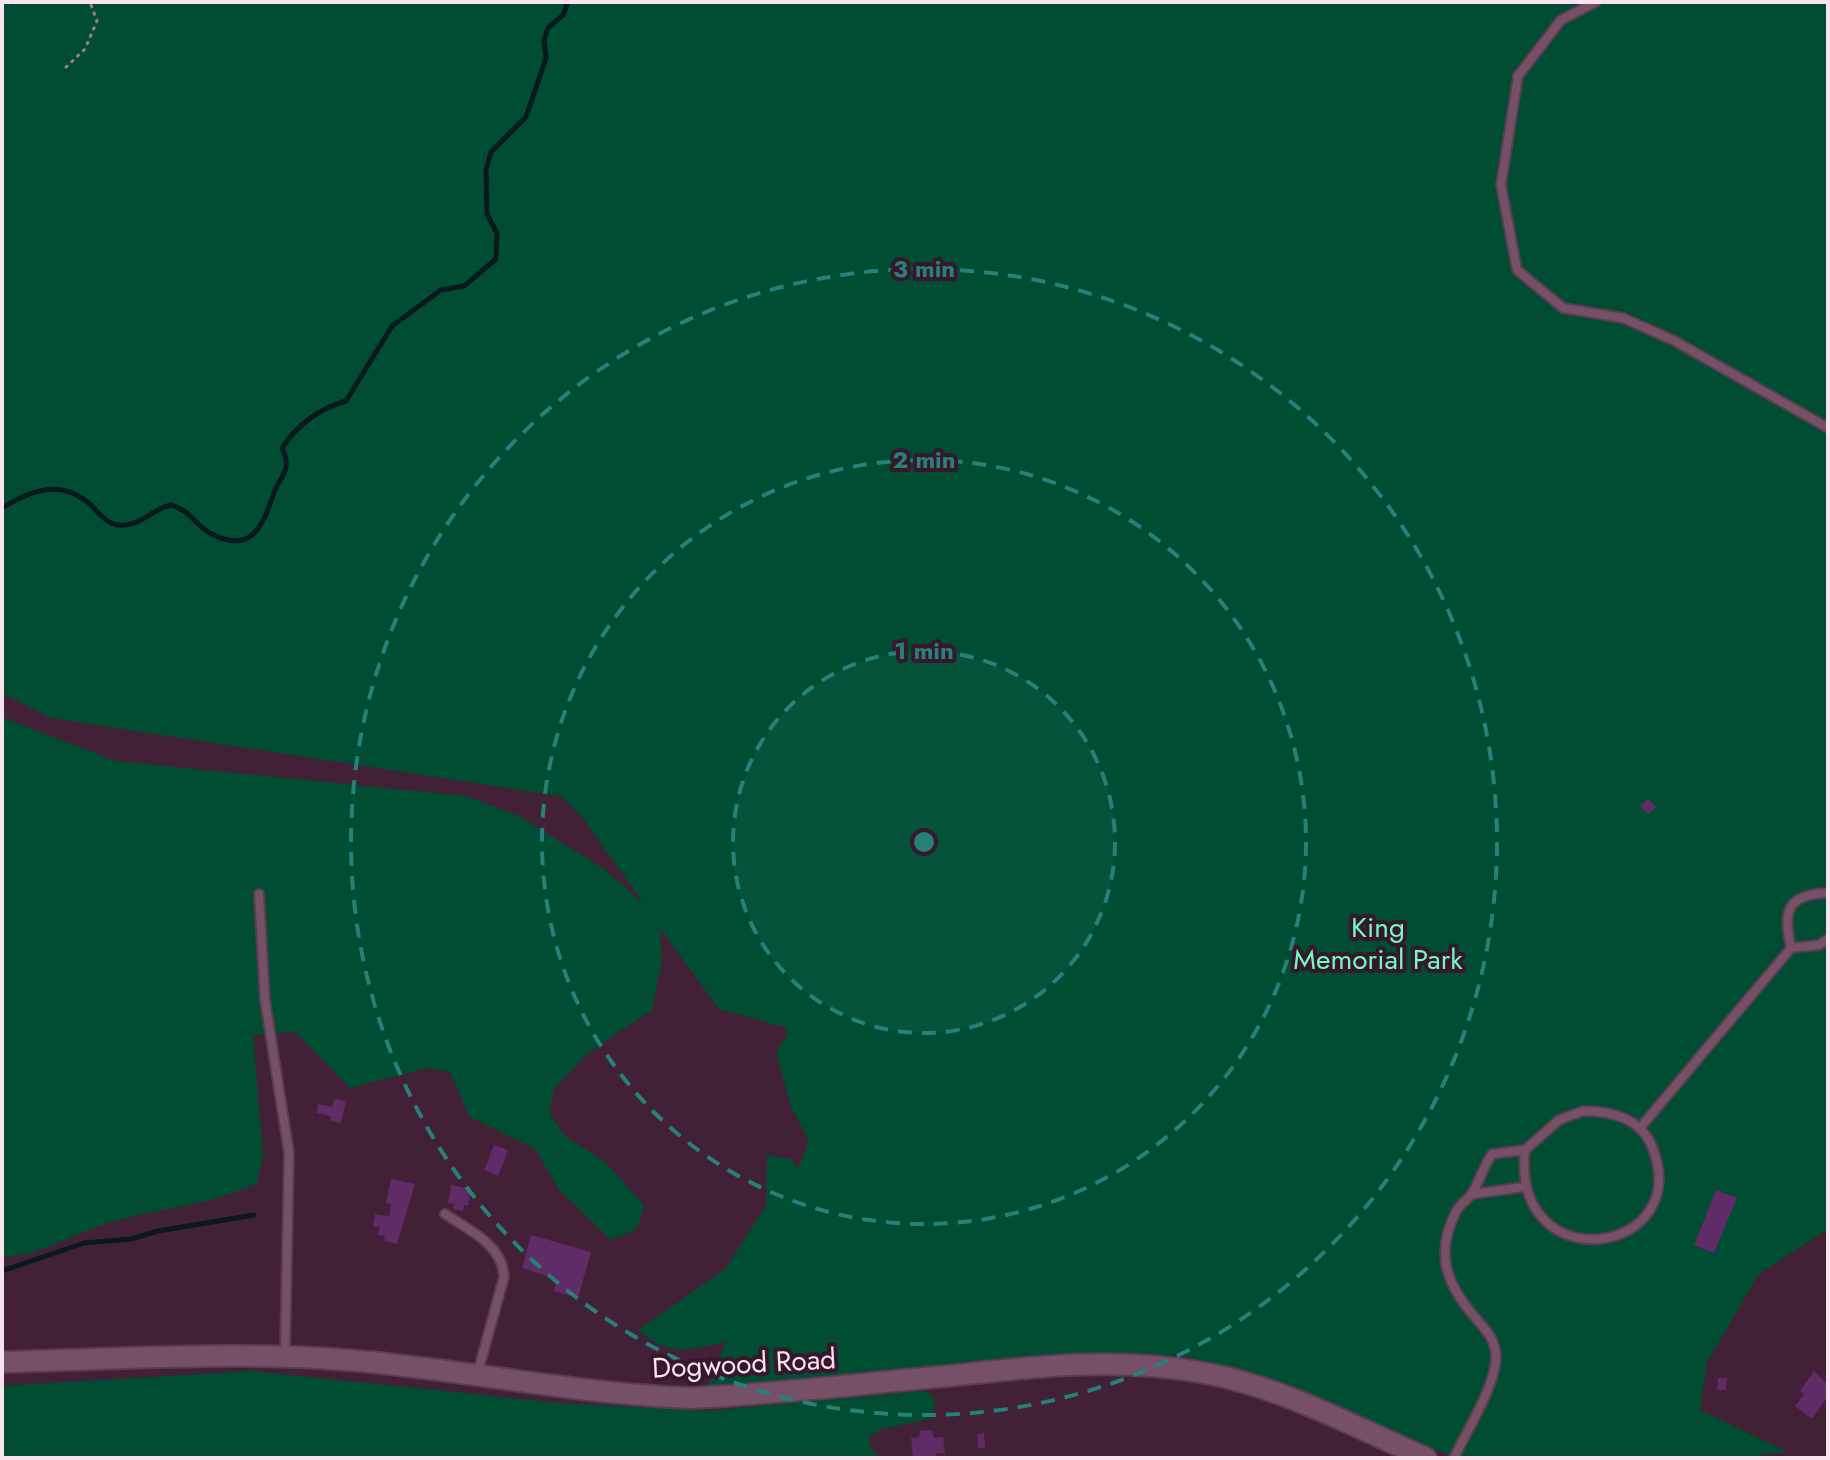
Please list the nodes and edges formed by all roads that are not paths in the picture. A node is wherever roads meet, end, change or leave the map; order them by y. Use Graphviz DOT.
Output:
graph roads {
  1 [pos="1596,2"];
  2 [pos="1828,428"];
  3 [pos="1828,893"];
  4 [pos="259,894"];
  5 [pos="1828,939"];
  6 [pos="1791,948"];
  7 [pos="1640,1128"];
  8 [pos="1525,1150"];
  9 [pos="1524,1187"];
  10 [pos="1472,1194"];
  11 [pos="445,1214"];
  12 [pos="285,1357"];
  13 [pos="2,1362"];
  14 [pos="477,1376"];
  15 [pos="1426,1458"];
  16 [pos="1454,1458"];
  1 -- 2 [label="lane"];
  3 -- 6 [label="lane"];
  4 -- 12 [label="lane"];
  5 -- 6 [label="lane"];
  6 -- 7 [label="lane"];
  7 -- 8 [label="lane"];
  7 -- 9 [label="lane"];
  8 -- 9 [label="lane"];
  8 -- 10 [label="lane"];
  9 -- 10 [label="lane"];
  10 -- 16 [label="lane"];
  11 -- 14 [label="lane"];
  12 -- 13 [label="street, Dogwood Road"];
  12 -- 14 [label="street, Dogwood Road"];
  14 -- 15 [label="street, Dogwood Road"];
}
